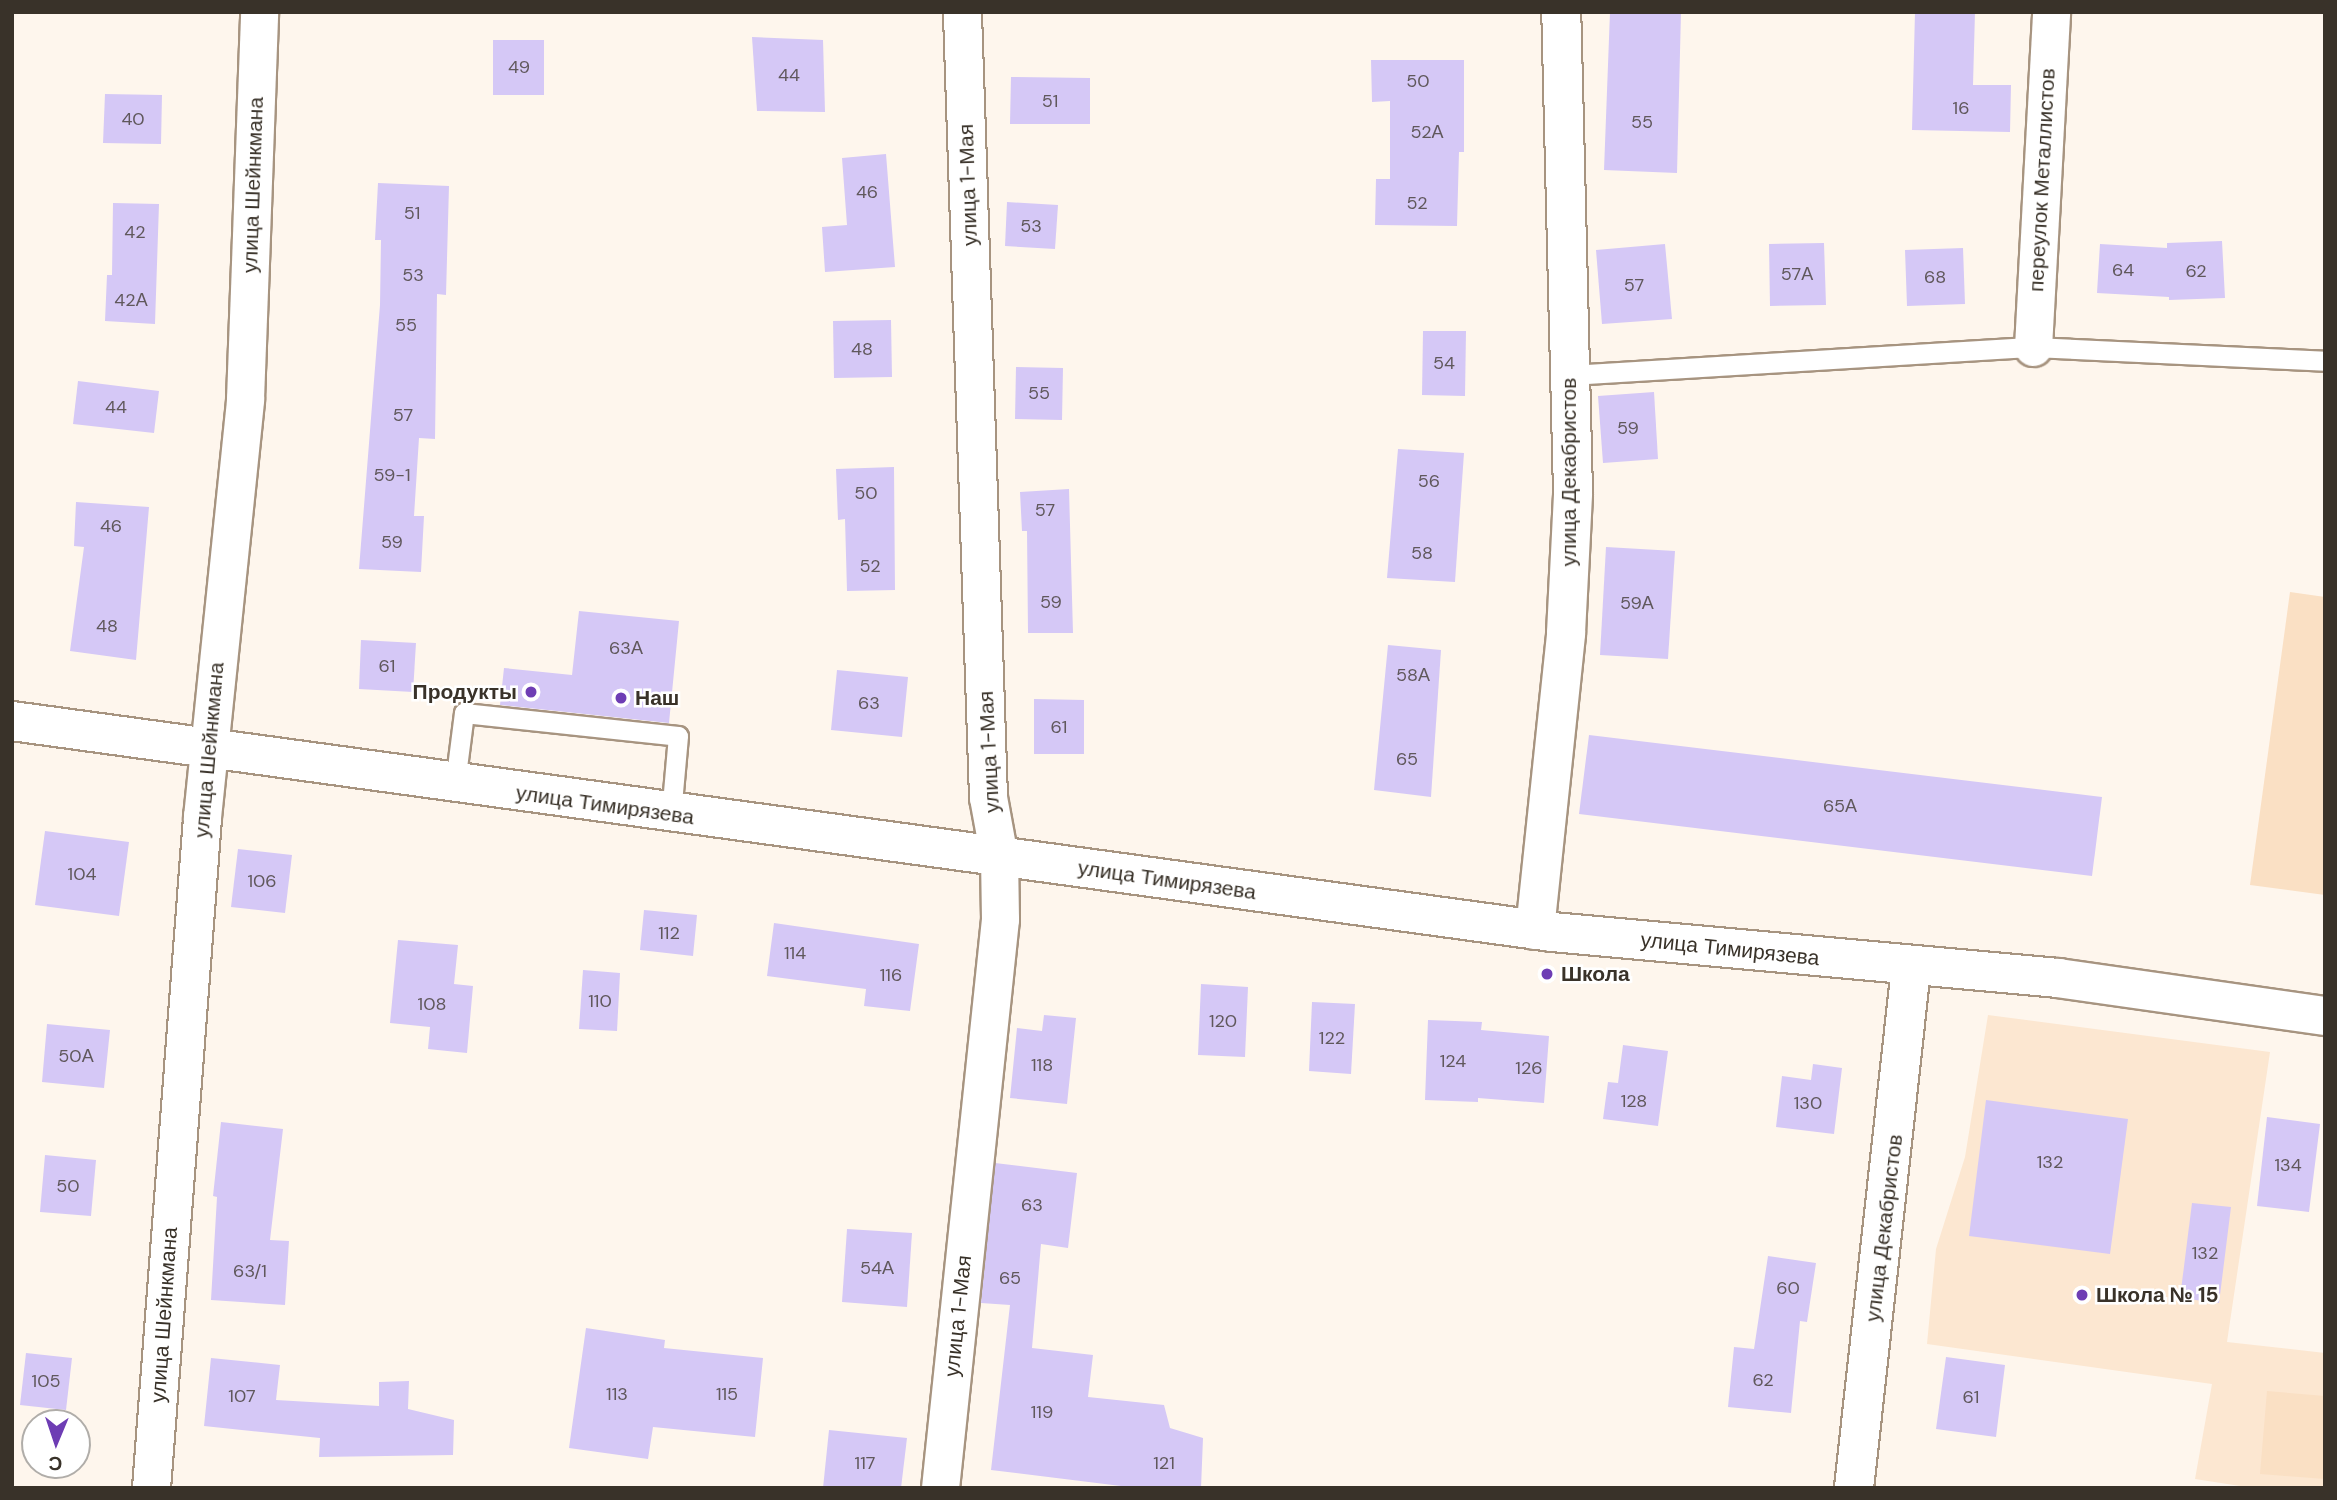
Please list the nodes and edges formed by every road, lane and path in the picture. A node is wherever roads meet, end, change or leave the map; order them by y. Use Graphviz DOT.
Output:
graph roads {
  1 [pos="259,12"];
  2 [pos="962,12"];
  3 [pos="1560,12"];
  4 [pos="2051,12"];
  5 [pos="2033,347"];
  6 [pos="2325,361"];
  7 [pos="1570,375"];
  8 [pos="12,722"];
  9 [pos="209,748"];
  10 [pos="455,783"];
  11 [pos="671,814"];
  12 [pos="999,856"];
  13 [pos="1535,930"];
  14 [pos="1911,968"];
  15 [pos="2325,1016"];
  16 [pos="151,1488"];
  17 [pos="940,1488"];
  18 [pos="1854,1488"];
  1 -- 9 [label="street, улица Шейнкмана"];
  2 -- 12 [label="street, улица 1-Мая"];
  3 -- 7 [label="main road, улица Декабристов"];
  4 -- 5 [label="street, переулок Металлистов"];
  5 -- 6 [label="lane"];
  5 -- 7 [label="lane"];
  7 -- 13 [label="main road, улица Декабристов"];
  8 -- 9 [label="main road, улица Тимирязева"];
  9 -- 10 [label="main road, улица Тимирязева"];
  9 -- 16 [label="street, улица Шейнкмана"];
  10 -- 11 [label="main road, улица Тимирязева"];
  10 -- 11 [label="lane"];
  11 -- 12 [label="main road, улица Тимирязева"];
  12 -- 13 [label="main road, улица Тимирязева"];
  12 -- 17 [label="street, улица 1-Мая"];
  13 -- 14 [label="main road, улица Тимирязева"];
  14 -- 15 [label="main road, улица Тимирязева"];
  14 -- 18 [label="main road, улица Декабристов"];
}
